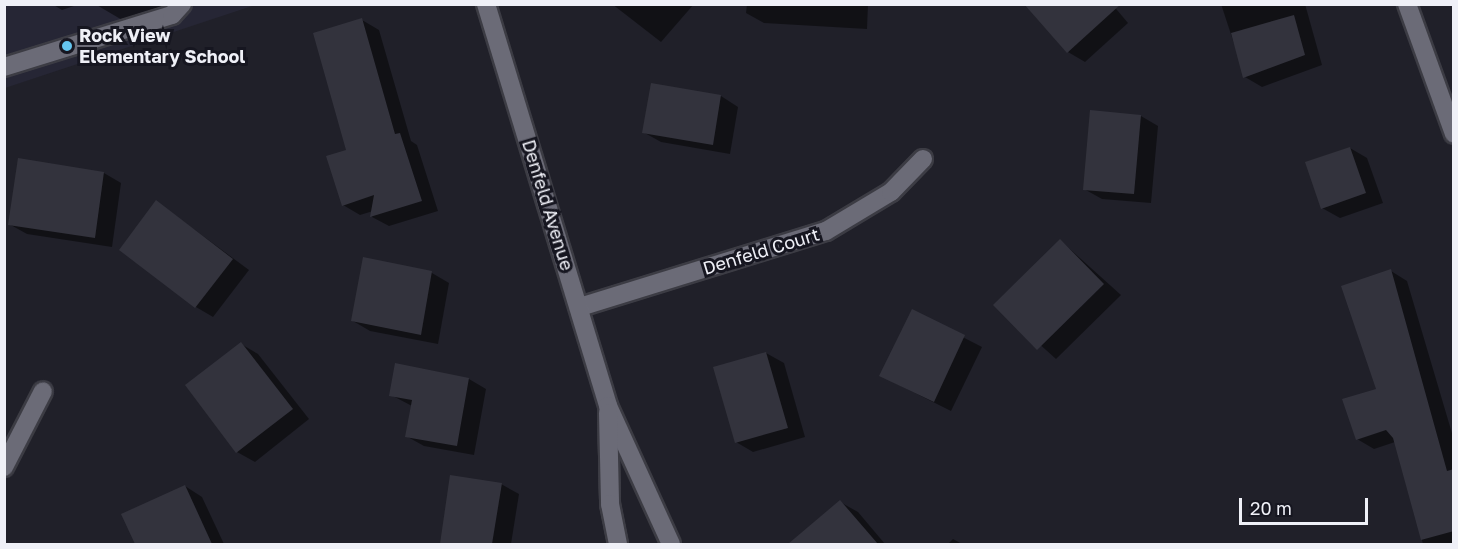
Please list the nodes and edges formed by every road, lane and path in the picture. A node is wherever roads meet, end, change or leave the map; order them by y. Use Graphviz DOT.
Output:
graph roads {
  1 [pos="182,4"];
  2 [pos="486,4"];
  3 [pos="1407,4"];
  4 [pos="4,67"];
  5 [pos="1454,134"];
  6 [pos="923,159"];
  7 [pos="580,306"];
  8 [pos="43,392"];
  9 [pos="608,406"];
  10 [pos="4,466"];
  11 [pos="618,544"];
  12 [pos="671,544"];
  1 -- 4 [label="street"];
  2 -- 7 [label="street, Denfeld Avenue"];
  3 -- 5 [label="street"];
  6 -- 7 [label="street, Denfeld Court"];
  7 -- 9 [label="street, Denfeld Avenue"];
  8 -- 10 [label="street"];
  9 -- 11 [label="street, Denfeld Avenue"];
  9 -- 12 [label="street, Denfeld Avenue"];
}
